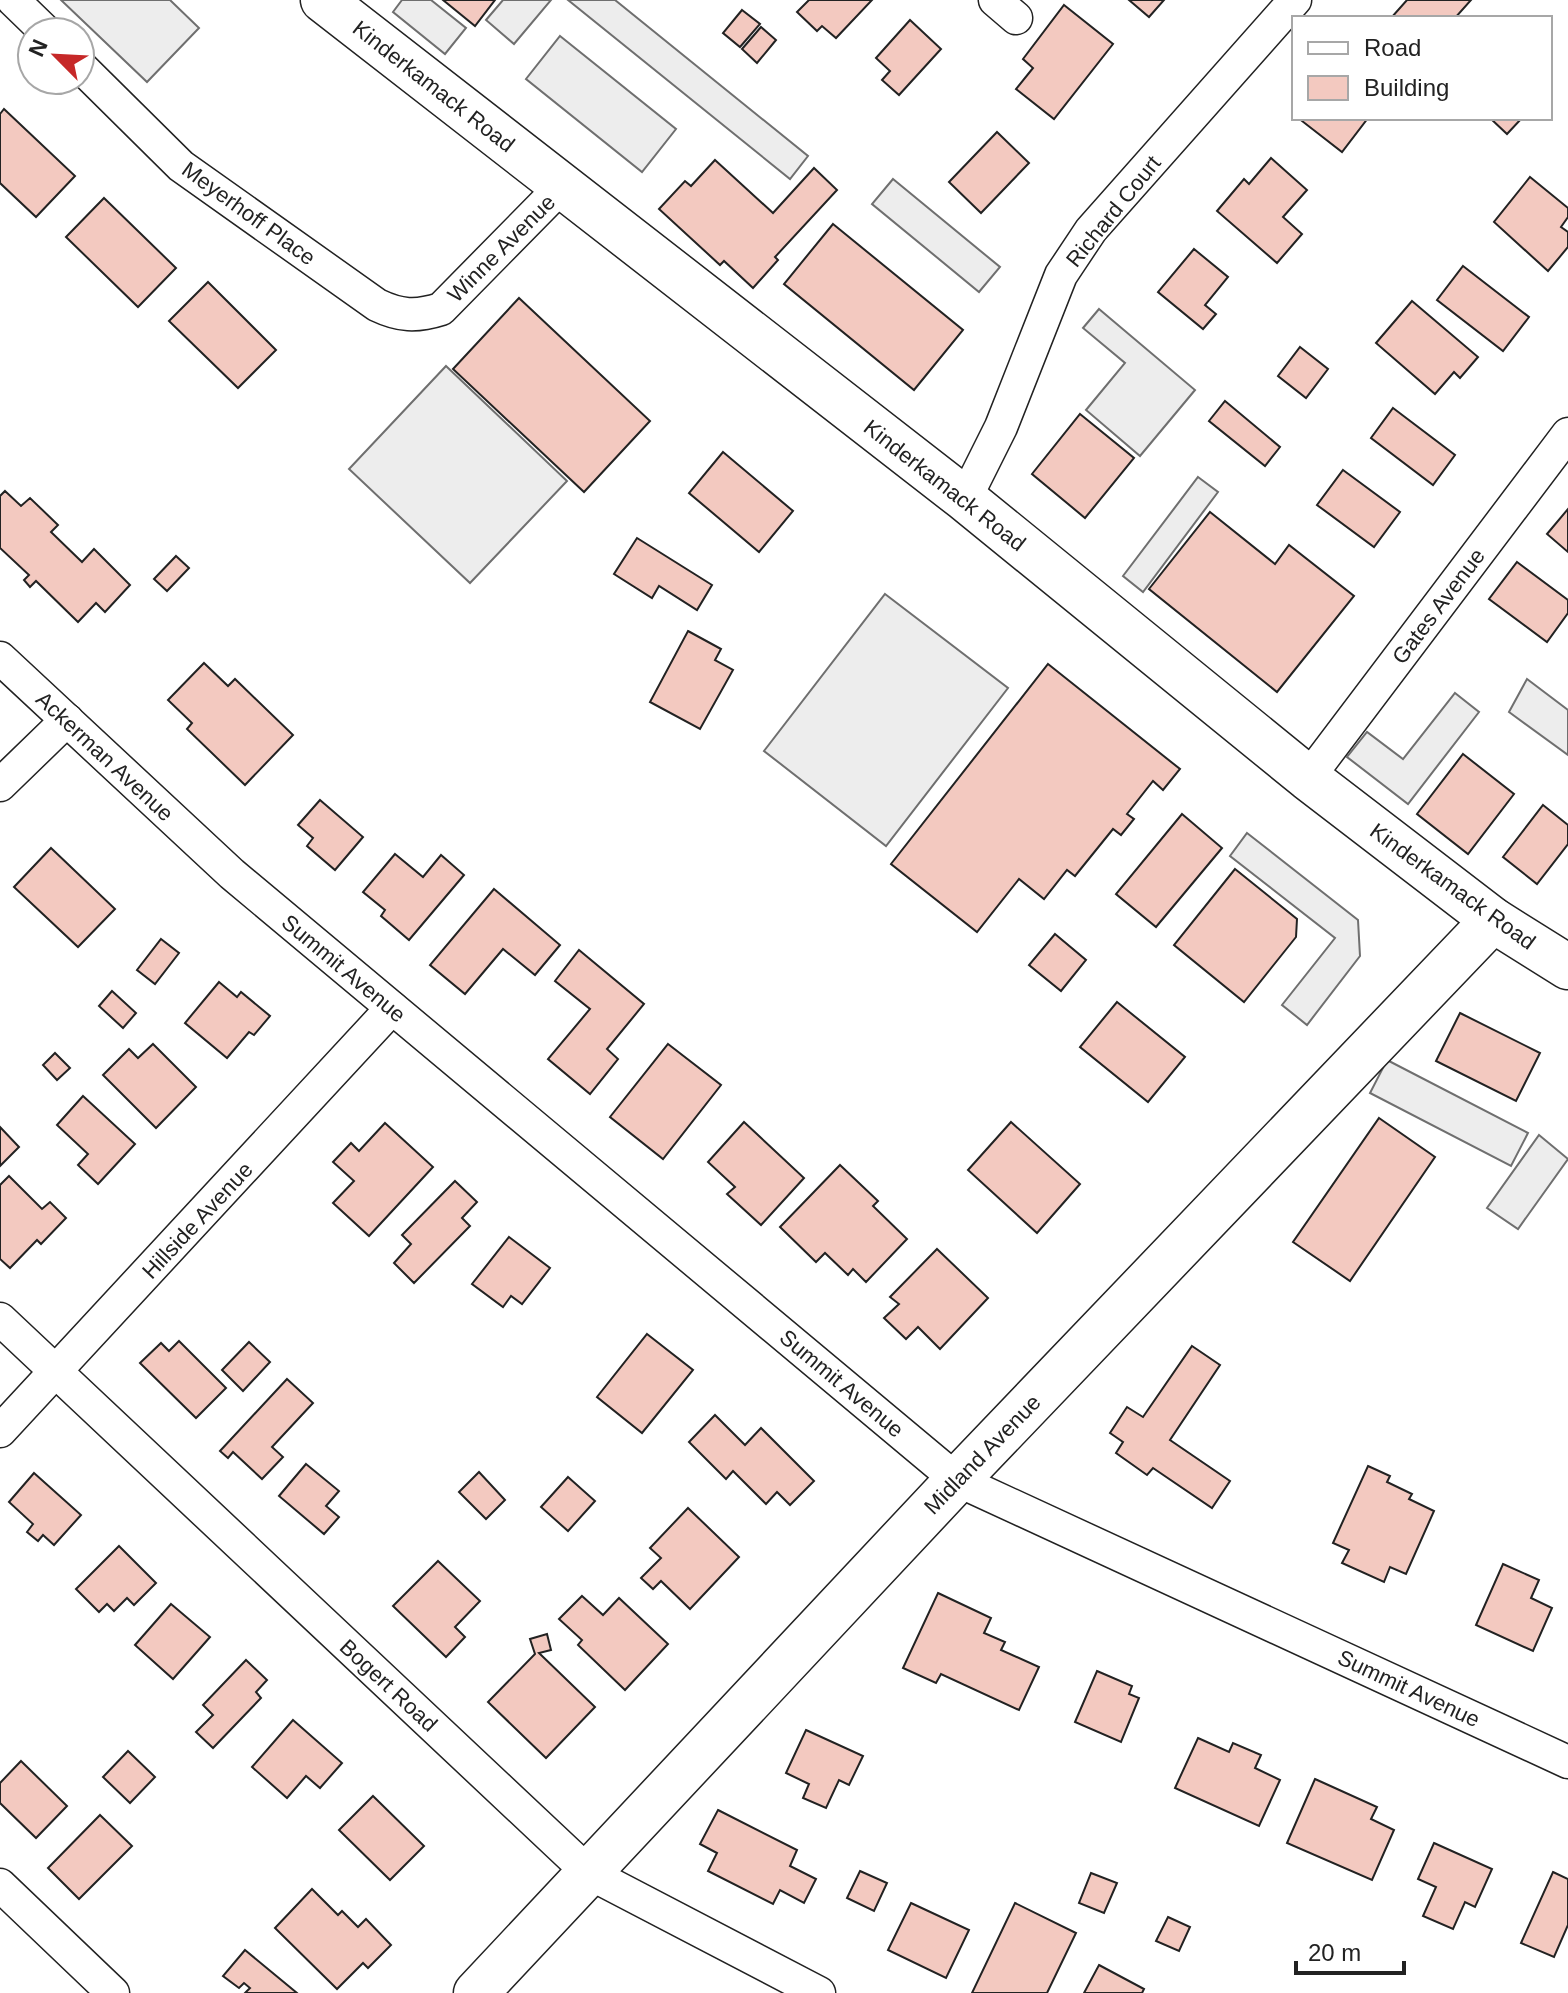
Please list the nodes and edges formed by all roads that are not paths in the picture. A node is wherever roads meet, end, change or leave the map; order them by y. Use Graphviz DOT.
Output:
graph roads {
  1 [pos="13,0"];
  2 [pos="323,0"];
  3 [pos="1295,0"];
  4 [pos="30,16"];
  5 [pos="96,82"];
  6 [pos="562,186"];
  7 [pos="441,309"];
  8 [pos="1568,434"];
  9 [pos="965,499"];
  10 [pos="0,658"];
  11 [pos="67,720"];
  12 [pos="1308,778"];
  13 [pos="0,785"];
  14 [pos="211,854"];
  15 [pos="1493,920"];
  16 [pos="1568,967"];
  17 [pos="392,1008"];
  18 [pos="0,1319"];
  19 [pos="56,1372"];
  20 [pos="0,1431"];
  21 [pos="957,1480"];
  22 [pos="1568,1762"];
  23 [pos="589,1873"];
  24 [pos="0,1885"];
  25 [pos="113,1993"];
  26 [pos="476,1993"];
  27 [pos="819,1993"];
  1 -- 4 [label="street"];
  2 -- 6 [label="main road, Kinderkamack Road"];
  3 -- 9 [label="street, Richard Court"];
  5 -- 7 [label="street, Meyerhoff Place"];
  6 -- 7 [label="street, Winne Avenue"];
  6 -- 9 [label="main road, Kinderkamack Road"];
  8 -- 12 [label="street, Gates Avenue"];
  9 -- 12 [label="main road, Kinderkamack Road"];
  10 -- 11 [label="street, Ackerman Avenue"];
  11 -- 13 [label="street"];
  11 -- 14 [label="street, Ackerman Avenue"];
  12 -- 15 [label="main road, Kinderkamack Road"];
  14 -- 17 [label="street, Summit Avenue"];
  15 -- 16 [label="main road, Kinderkamack Road"];
  15 -- 21 [label="main road, Midland Avenue"];
  17 -- 19 [label="street, Hillside Avenue"];
  17 -- 21 [label="street, Summit Avenue"];
  18 -- 19 [label="street, Bogert Road"];
  19 -- 20 [label="street, Hillside Avenue"];
  19 -- 23 [label="street, Bogert Road"];
  21 -- 22 [label="street, Summit Avenue"];
  21 -- 23 [label="main road, Midland Avenue"];
  23 -- 26 [label="main road, Midland Avenue"];
  23 -- 27 [label="street, Bogert Road"];
  24 -- 25 [label="street"];
}
